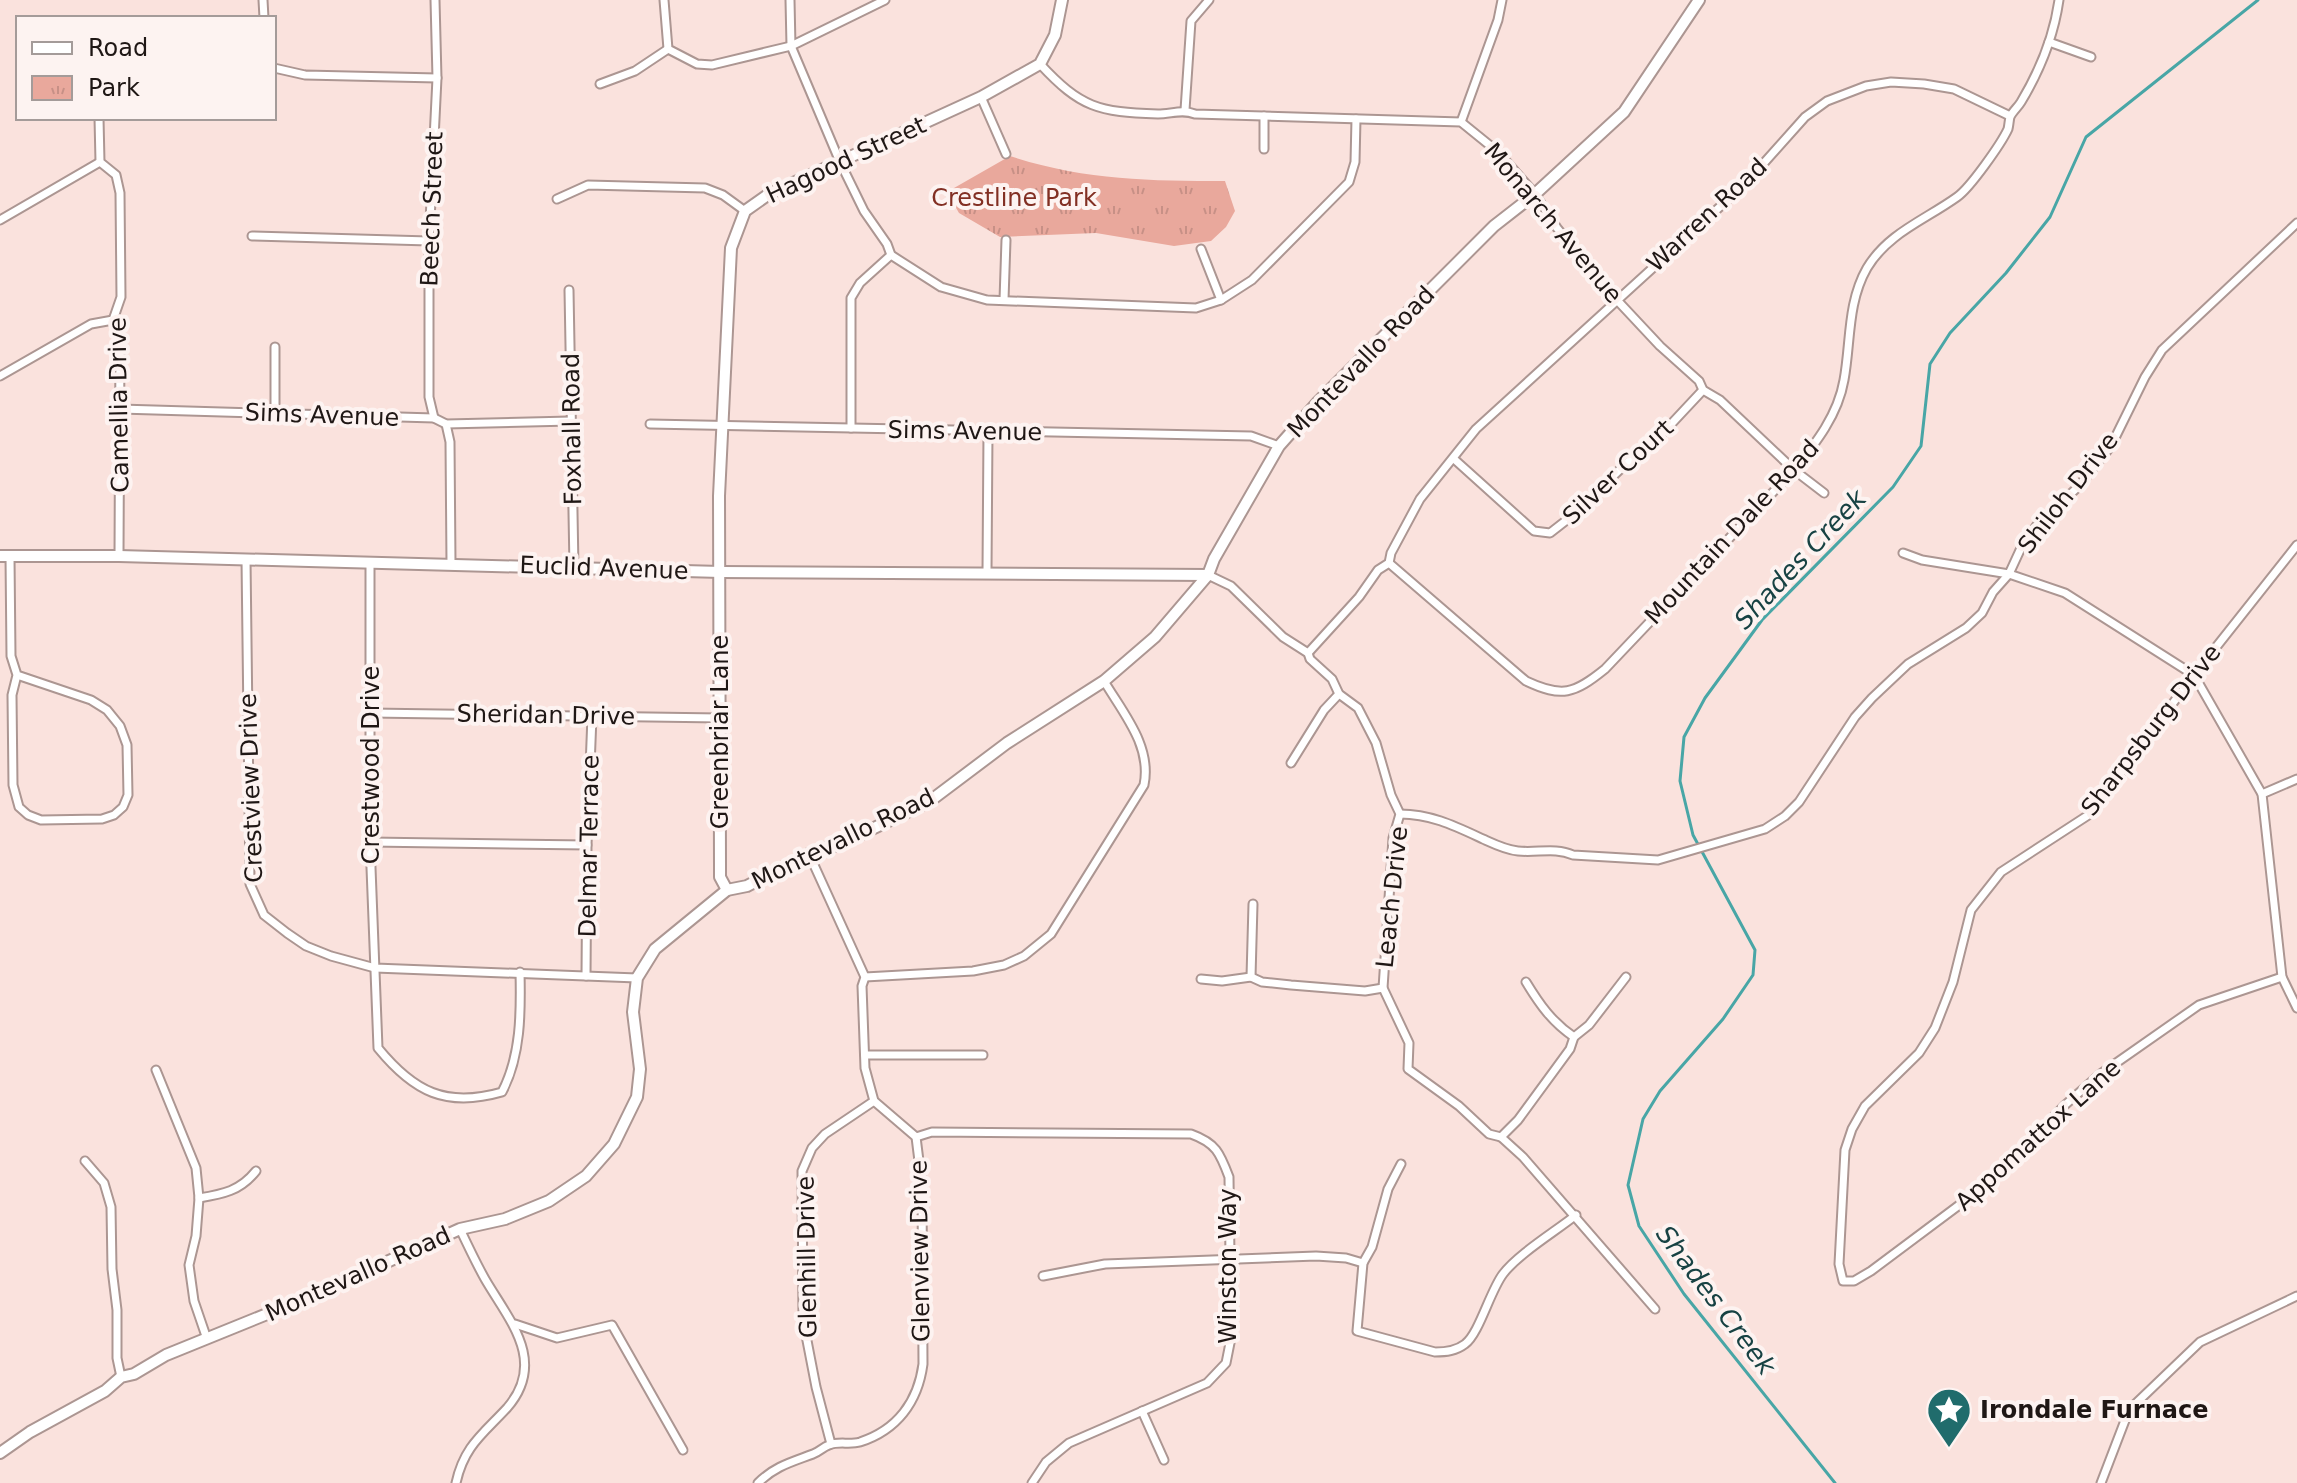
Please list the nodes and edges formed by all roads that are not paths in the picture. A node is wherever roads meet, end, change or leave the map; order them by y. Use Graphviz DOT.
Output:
graph roads {
  1 [pos="435,0"];
  2 [pos="664,0"];
  3 [pos="790,0"];
  4 [pos="885,0"];
  5 [pos="1062,0"];
  6 [pos="1209,0"];
  7 [pos="1699,0"];
  8 [pos="2059,0"];
  9 [pos="1499,1"];
  10 [pos="2049,42"];
  11 [pos="791,46"];
  12 [pos="668,49"];
  13 [pos="2091,57"];
  14 [pos="1040,64"];
  15 [pos="276,68"];
  16 [pos="437,78"];
  17 [pos="600,84"];
  18 [pos="981,97"];
  19 [pos="1185,110"];
  20 [pos="1264,116"];
  21 [pos="2010,116"];
  22 [pos="1356,119"];
  23 [pos="99,120"];
  24 [pos="1461,122"];
  25 [pos="1264,149"];
  26 [pos="1006,154"];
  27 [pos="100,162"];
  28 [pos="840,162"];
  29 [pos="1535,194"];
  30 [pos="557,199"];
  31 [pos="745,211"];
  32 [pos="0,220"];
  33 [pos="2297,223"];
  34 [pos="252,236"];
  35 [pos="1006,240"];
  36 [pos="429,241"];
  37 [pos="1201,249"];
  38 [pos="891,255"];
  39 [pos="569,290"];
  40 [pos="1616,299"];
  41 [pos="1004,300"];
  42 [pos="1221,300"];
  43 [pos="113,320"];
  44 [pos="275,347"];
  45 [pos="0,376"];
  46 [pos="1703,390"];
  47 [pos="120,409"];
  48 [pos="275,414"];
  49 [pos="434,418"];
  50 [pos="571,421"];
  51 [pos="446,424"];
  52 [pos="650,424"];
  53 [pos="723,427"];
  54 [pos="851,428"];
  55 [pos="988,432"];
  56 [pos="1279,446"];
  57 [pos="1454,459"];
  58 [pos="1794,470"];
  59 [pos="1824,493"];
  60 [pos="2297,545"];
  61 [pos="1903,553"];
  62 [pos="119,556"];
  63 [pos="5,557"];
  64 [pos="246,559"];
  65 [pos="370,563"];
  66 [pos="451,563"];
  67 [pos="1389,563"];
  68 [pos="574,568"];
  69 [pos="721,572"];
  70 [pos="987,572"];
  71 [pos="2009,574"];
  72 [pos="1208,575"];
  73 [pos="1308,653"];
  74 [pos="17,675"];
  75 [pos="2194,675"];
  76 [pos="1104,681"];
  77 [pos="1339,694"];
  78 [pos="371,713"];
  79 [pos="592,716"];
  80 [pos="720,718"];
  81 [pos="1291,763"];
  82 [pos="2297,779"];
  83 [pos="2262,794"];
  84 [pos="1400,814"];
  85 [pos="370,842"];
  86 [pos="587,845"];
  87 [pos="809,854"];
  88 [pos="727,890"];
  89 [pos="1253,904"];
  90 [pos="375,968"];
  91 [pos="520,972"];
  92 [pos="586,976"];
  93 [pos="865,977"];
  94 [pos="1251,977"];
  95 [pos="1626,977"];
  96 [pos="2282,977"];
  97 [pos="637,978"];
  98 [pos="1201,979"];
  99 [pos="1526,982"];
  100 [pos="1383,988"];
  101 [pos="2297,1008"];
  102 [pos="1574,1037"];
  103 [pos="865,1055"];
  104 [pos="983,1055"];
  105 [pos="156,1070"];
  106 [pos="874,1101"];
  107 [pos="916,1137"];
  108 [pos="1501,1137"];
  109 [pos="85,1161"];
  110 [pos="1401,1164"];
  111 [pos="256,1171"];
  112 [pos="199,1198"];
  113 [pos="1576,1215"];
  114 [pos="460,1229"];
  115 [pos="1228,1260"];
  116 [pos="1363,1263"];
  117 [pos="1043,1276"];
  118 [pos="1843,1281"];
  119 [pos="2297,1296"];
  120 [pos="1655,1309"];
  121 [pos="515,1324"];
  122 [pos="207,1339"];
  123 [pos="121,1377"];
  124 [pos="1142,1411"];
  125 [pos="831,1444"];
  126 [pos="683,1450"];
  127 [pos="0,1453"];
  128 [pos="1164,1460"];
  129 [pos="456,1483"];
  130 [pos="758,1483"];
  131 [pos="1032,1483"];
  132 [pos="2101,1483"];
  1 -- 16 [label="street, Beech Street"];
  2 -- 12 [label="street"];
  3 -- 11 [label="street"];
  4 -- 11 [label="street"];
  5 -- 14 [label="main road"];
  6 -- 19 [label="street"];
  7 -- 29 [label="main road, Montevallo Road"];
  8 -- 10 [label="street, Mountain Dale Road"];
  9 -- 24 [label="street"];
  10 -- 13 [label="street"];
  10 -- 21 [label="street, Mountain Dale Road"];
  11 -- 12 [label="street"];
  11 -- 28 [label="street"];
  12 -- 17 [label="street"];
  14 -- 18 [label="main road, Hagood Street"];
  14 -- 19 [label="street"];
  15 -- 16 [label="street"];
  16 -- 36 [label="street, Beech Street"];
  18 -- 26 [label="street"];
  18 -- 28 [label="main road, Hagood Street"];
  19 -- 20 [label="street"];
  20 -- 22 [label="street"];
  20 -- 25 [label="street"];
  21 -- 40 [label="street, Warren Road"];
  21 -- 58 [label="street, Mountain Dale Road"];
  22 -- 24 [label="street"];
  22 -- 42 [label="street"];
  23 -- 27 [label="street"];
  24 -- 29 [label="street, Monarch Avenue"];
  27 -- 32 [label="street"];
  27 -- 43 [label="street, Camellia Drive"];
  28 -- 31 [label="main road, Hagood Street"];
  28 -- 38 [label="street"];
  29 -- 40 [label="street, Monarch Avenue"];
  29 -- 56 [label="main road, Montevallo Road"];
  30 -- 31 [label="street"];
  31 -- 53 [label="main road, Hagood Street"];
  33 -- 71 [label="street, Shiloh Drive"];
  34 -- 36 [label="street"];
  35 -- 41 [label="street"];
  36 -- 49 [label="street, Beech Street"];
  37 -- 42 [label="street"];
  38 -- 41 [label="street"];
  38 -- 54 [label="street"];
  39 -- 50 [label="street, Foxhall Road"];
  40 -- 46 [label="street, Monarch Avenue"];
  40 -- 57 [label="street, Warren Road"];
  41 -- 42 [label="street"];
  43 -- 45 [label="street"];
  43 -- 47 [label="street, Camellia Drive"];
  44 -- 48 [label="street"];
  46 -- 57 [label="street, Silver Court"];
  46 -- 58 [label="street, Monarch Avenue"];
  47 -- 48 [label="street, Sims Avenue"];
  47 -- 62 [label="street, Camellia Drive"];
  48 -- 49 [label="street, Sims Avenue"];
  49 -- 51 [label="street, Sims Avenue"];
  50 -- 51 [label="street, Sims Avenue"];
  50 -- 68 [label="street, Foxhall Road"];
  51 -- 66 [label="street"];
  52 -- 53 [label="street, Sims Avenue"];
  53 -- 54 [label="street, Sims Avenue"];
  53 -- 69 [label="main road, Hagood Street"];
  54 -- 55 [label="street, Sims Avenue"];
  55 -- 56 [label="street, Sims Avenue"];
  55 -- 70 [label="street"];
  56 -- 72 [label="main road, Montevallo Road"];
  57 -- 67 [label="street, Warren Road"];
  58 -- 59 [label="street, Monarch Avenue"];
  58 -- 67 [label="street, Mountain Dale Road"];
  60 -- 75 [label="street, Sharpsburg Drive"];
  61 -- 71 [label="street"];
  62 -- 63 [label="main road, Euclid Avenue"];
  62 -- 64 [label="main road, Euclid Avenue"];
  63 -- 74 [label="street"];
  64 -- 65 [label="main road, Euclid Avenue"];
  64 -- 90 [label="street, Crestview Drive"];
  65 -- 66 [label="main road, Euclid Avenue"];
  65 -- 78 [label="street, Crestwood Drive"];
  66 -- 68 [label="main road, Euclid Avenue"];
  67 -- 73 [label="street, Warren Road"];
  68 -- 69 [label="main road, Euclid Avenue"];
  69 -- 70 [label="main road, Euclid Avenue"];
  69 -- 80 [label="main road, Greenbriar Lane"];
  70 -- 72 [label="main road, Euclid Avenue"];
  71 -- 75 [label="street"];
  71 -- 84 [label="street, Shiloh Drive"];
  72 -- 73 [label="street, Leach Drive"];
  72 -- 76 [label="main road, Montevallo Road"];
  73 -- 77 [label="street, Leach Drive"];
  74 -- 74 [label="street"];
  75 -- 83 [label="street"];
  75 -- 118 [label="street, Sharpsburg Drive"];
  76 -- 87 [label="main road, Montevallo Road"];
  76 -- 93 [label="street"];
  77 -- 81 [label="street"];
  77 -- 84 [label="street, Leach Drive"];
  78 -- 79 [label="street, Sheridan Drive"];
  78 -- 85 [label="street, Crestwood Drive"];
  79 -- 80 [label="street, Sheridan Drive"];
  79 -- 86 [label="street, Delmar Terrace"];
  80 -- 88 [label="main road, Greenbriar Lane"];
  82 -- 83 [label="street"];
  83 -- 96 [label="street"];
  84 -- 100 [label="street, Leach Drive"];
  85 -- 86 [label="street"];
  85 -- 90 [label="street, Crestwood Drive"];
  86 -- 92 [label="street, Delmar Terrace"];
  87 -- 88 [label="main road, Montevallo Road"];
  87 -- 93 [label="street"];
  88 -- 97 [label="main road, Montevallo Road"];
  89 -- 94 [label="street"];
  90 -- 91 [label="street, Crestview Drive"];
  90 -- 91 [label="street, Crestwood Drive"];
  91 -- 92 [label="street, Crestview Drive"];
  92 -- 97 [label="street, Crestview Drive"];
  93 -- 103 [label="street"];
  94 -- 98 [label="street"];
  94 -- 100 [label="street"];
  95 -- 102 [label="street"];
  96 -- 101 [label="street"];
  96 -- 118 [label="street, Appomattox Lane"];
  97 -- 114 [label="main road, Montevallo Road"];
  99 -- 102 [label="street"];
  100 -- 108 [label="street, Leach Drive"];
  102 -- 108 [label="street"];
  103 -- 104 [label="street"];
  103 -- 106 [label="street"];
  105 -- 112 [label="street"];
  106 -- 107 [label="street, Glenview Drive"];
  106 -- 125 [label="street, Glenhill Drive"];
  107 -- 115 [label="street, Winston Way"];
  107 -- 125 [label="street, Glenview Drive"];
  108 -- 113 [label="street, Leach Drive"];
  109 -- 123 [label="street"];
  110 -- 116 [label="street"];
  111 -- 112 [label="street"];
  112 -- 122 [label="street"];
  113 -- 116 [label="street"];
  113 -- 120 [label="street, Leach Drive"];
  114 -- 121 [label="street"];
  114 -- 122 [label="main road, Montevallo Road"];
  115 -- 116 [label="street"];
  115 -- 117 [label="street"];
  115 -- 124 [label="street, Winston Way"];
  119 -- 132 [label="street"];
  121 -- 126 [label="street"];
  121 -- 129 [label="street"];
  122 -- 123 [label="main road, Montevallo Road"];
  123 -- 127 [label="main road, Montevallo Road"];
  124 -- 128 [label="street"];
  124 -- 131 [label="street, Winston Way"];
  125 -- 130 [label="street, Glenview Drive"];
}
